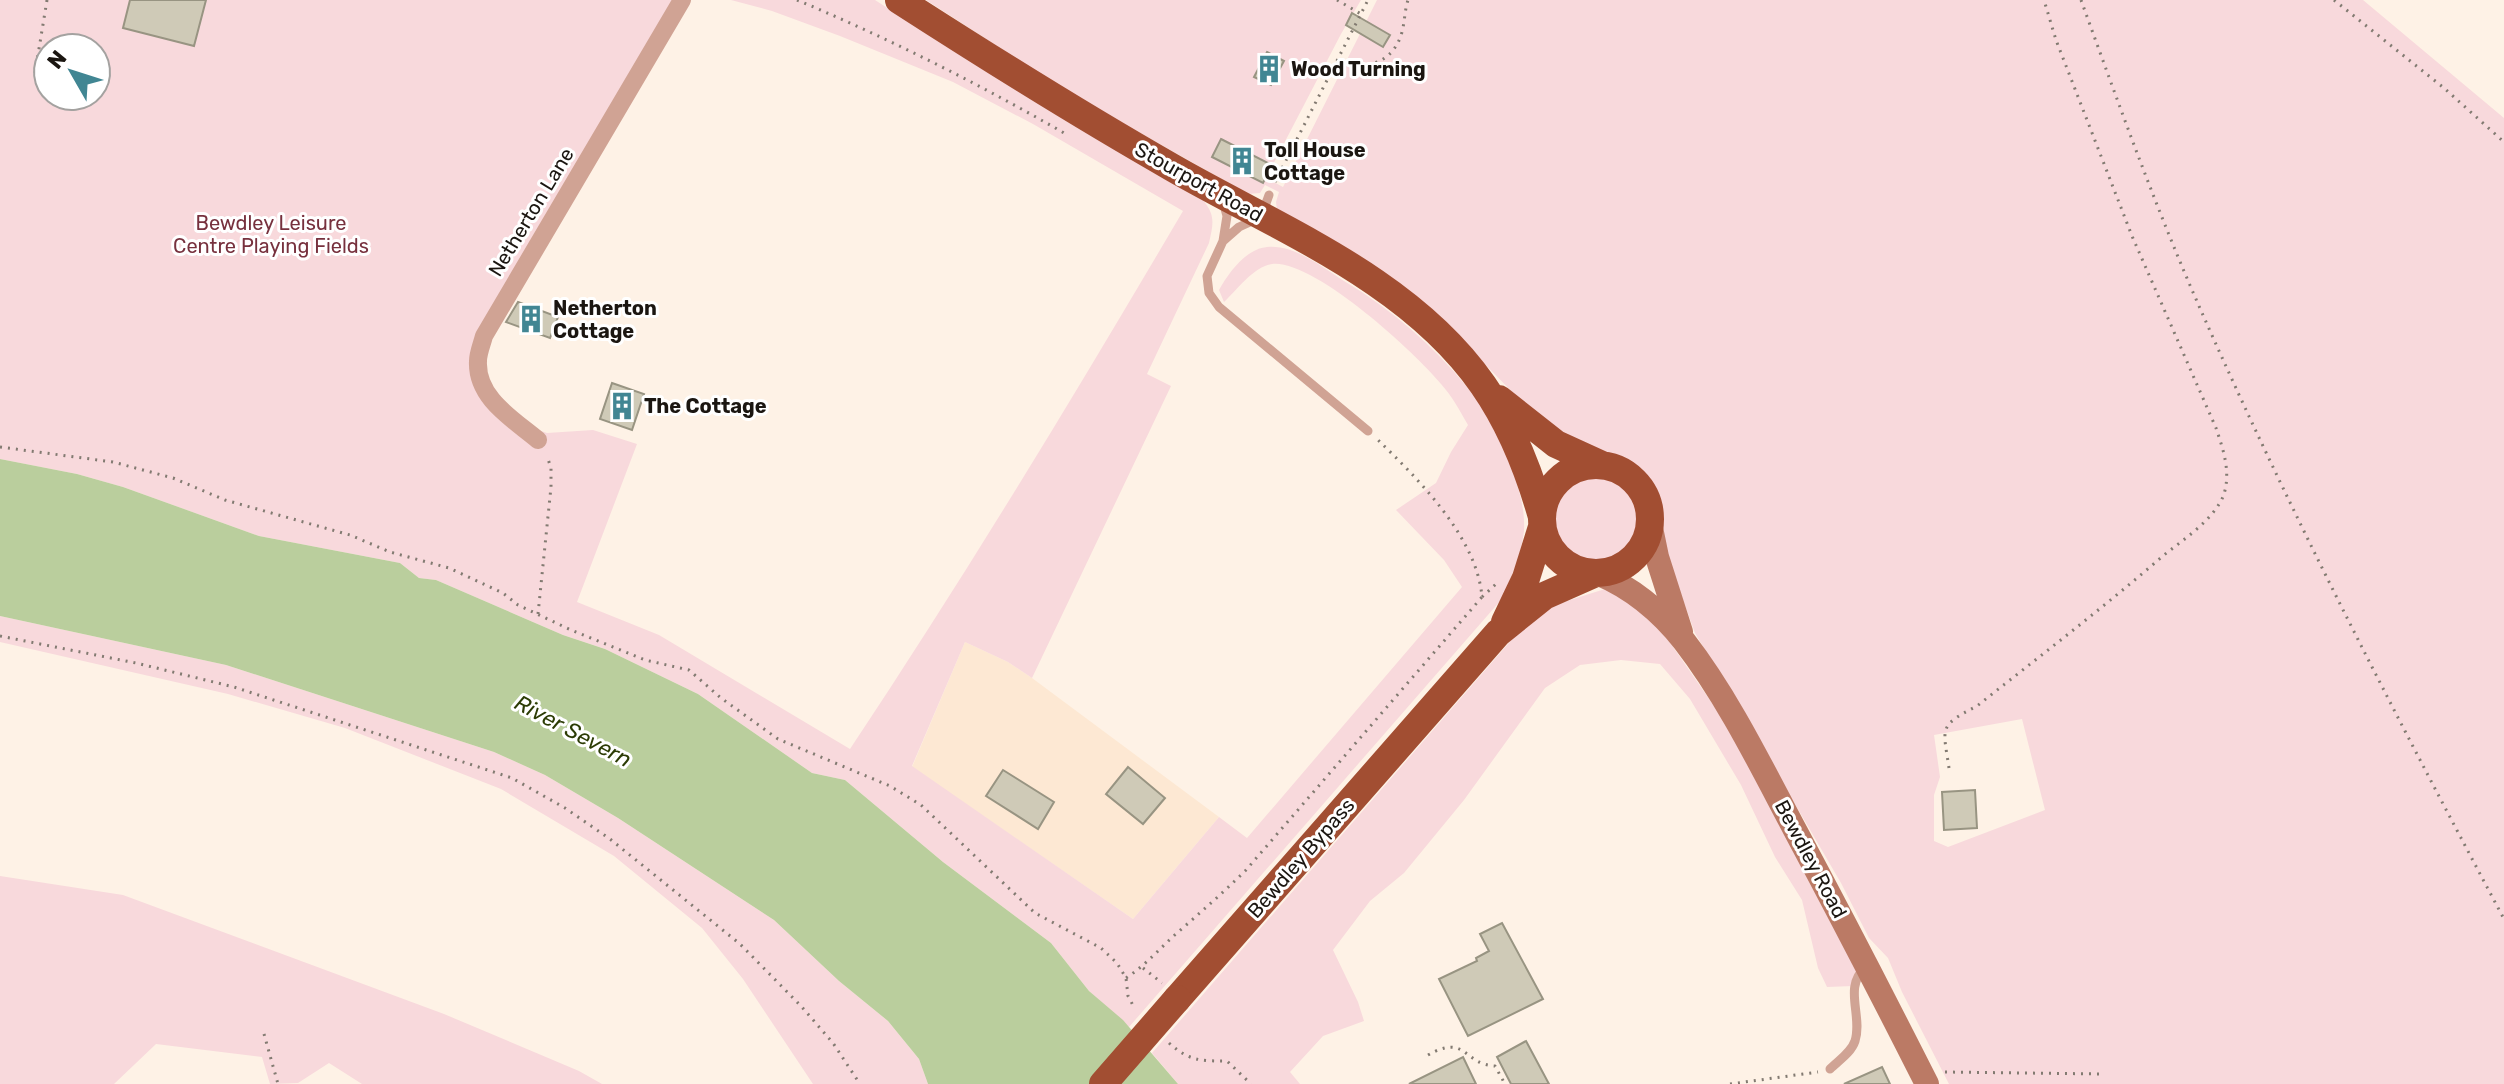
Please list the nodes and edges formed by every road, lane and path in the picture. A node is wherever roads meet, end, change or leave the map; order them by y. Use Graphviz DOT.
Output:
graph roads {
  1 [pos="47,0"];
  2 [pos="682,0"];
  3 [pos="899,0"];
  4 [pos="1337,0"];
  5 [pos="1368,0"];
  6 [pos="1408,0"];
  7 [pos="2044,0"];
  8 [pos="2081,0"];
  9 [pos="2334,0"];
  10 [pos="1361,14"];
  11 [pos="42,32"];
  12 [pos="1336,64"];
  13 [pos="2504,142"];
  14 [pos="1222,195"];
  15 [pos="1265,206"];
  16 [pos="1223,241"];
  17 [pos="1483,385"];
  18 [pos="1368,431"];
  19 [pos="538,440"];
  20 [pos="0,447"];
  21 [pos="1602,465"];
  22 [pos="1542,522"];
  23 [pos="1650,523"];
  24 [pos="1597,574"];
  25 [pos="538,614"];
  26 [pos="1498,633"];
  27 [pos="0,636"];
  28 [pos="1683,640"];
  29 [pos="1949,768"];
  30 [pos="2504,919"];
  31 [pos="1867,966"];
  32 [pos="1143,968"];
  33 [pos="1126,978"];
  34 [pos="1172,993"];
  35 [pos="1138,1013"];
  36 [pos="264,1034"];
  37 [pos="1166,1040"];
  38 [pos="1428,1055"];
  39 [pos="1830,1069"];
  40 [pos="2103,1074"];
  41 [pos="1924,1078"];
  42 [pos="278,1084"];
  43 [pos="860,1084"];
  44 [pos="1103,1084"];
  45 [pos="1251,1084"];
  46 [pos="1505,1084"];
  47 [pos="1730,1084"];
  1 -- 11 [label="path"];
  2 -- 19 [label="street, Netherton Lane"];
  3 -- 14 [label="highway, Stourport Road"];
  4 -- 10 [label="path"];
  5 -- 10 [label="path"];
  6 -- 12 [label="path"];
  7 -- 29 [label="path"];
  8 -- 30 [label="path"];
  9 -- 13 [label="path"];
  10 -- 12 [label="path"];
  12 -- 15 [label="path"];
  14 -- 15 [label="highway, Stourport Road"];
  14 -- 16 [label="lane"];
  15 -- 16 [label="lane"];
  15 -- 17 [label="highway, Stourport Road"];
  16 -- 18 [label="lane"];
  17 -- 21 [label="highway, Stourport Road"];
  17 -- 22 [label="highway, Stourport Road"];
  18 -- 32 [label="path"];
  19 -- 25 [label="path"];
  20 -- 25 [label="path"];
  21 -- 22 [label="highway"];
  21 -- 23 [label="highway"];
  22 -- 24 [label="highway"];
  22 -- 26 [label="highway, Bewdley Bypass"];
  23 -- 24 [label="highway"];
  23 -- 28 [label="main road, Bewdley Road"];
  24 -- 26 [label="highway, Bewdley Bypass"];
  24 -- 28 [label="main road, Bewdley Road"];
  25 -- 33 [label="path"];
  26 -- 34 [label="highway, Bewdley Bypass"];
  27 -- 43 [label="path"];
  28 -- 31 [label="main road, Bewdley Road"];
  31 -- 39 [label="lane"];
  31 -- 41 [label="main road, Bewdley Road"];
  32 -- 33 [label="path"];
  32 -- 34 [label="path"];
  33 -- 35 [label="path"];
  34 -- 44 [label="highway, Bewdley Bypass, bridge"];
  36 -- 42 [label="path"];
  37 -- 45 [label="path"];
  38 -- 46 [label="path"];
  39 -- 47 [label="path"];
  40 -- 41 [label="path"];
}
